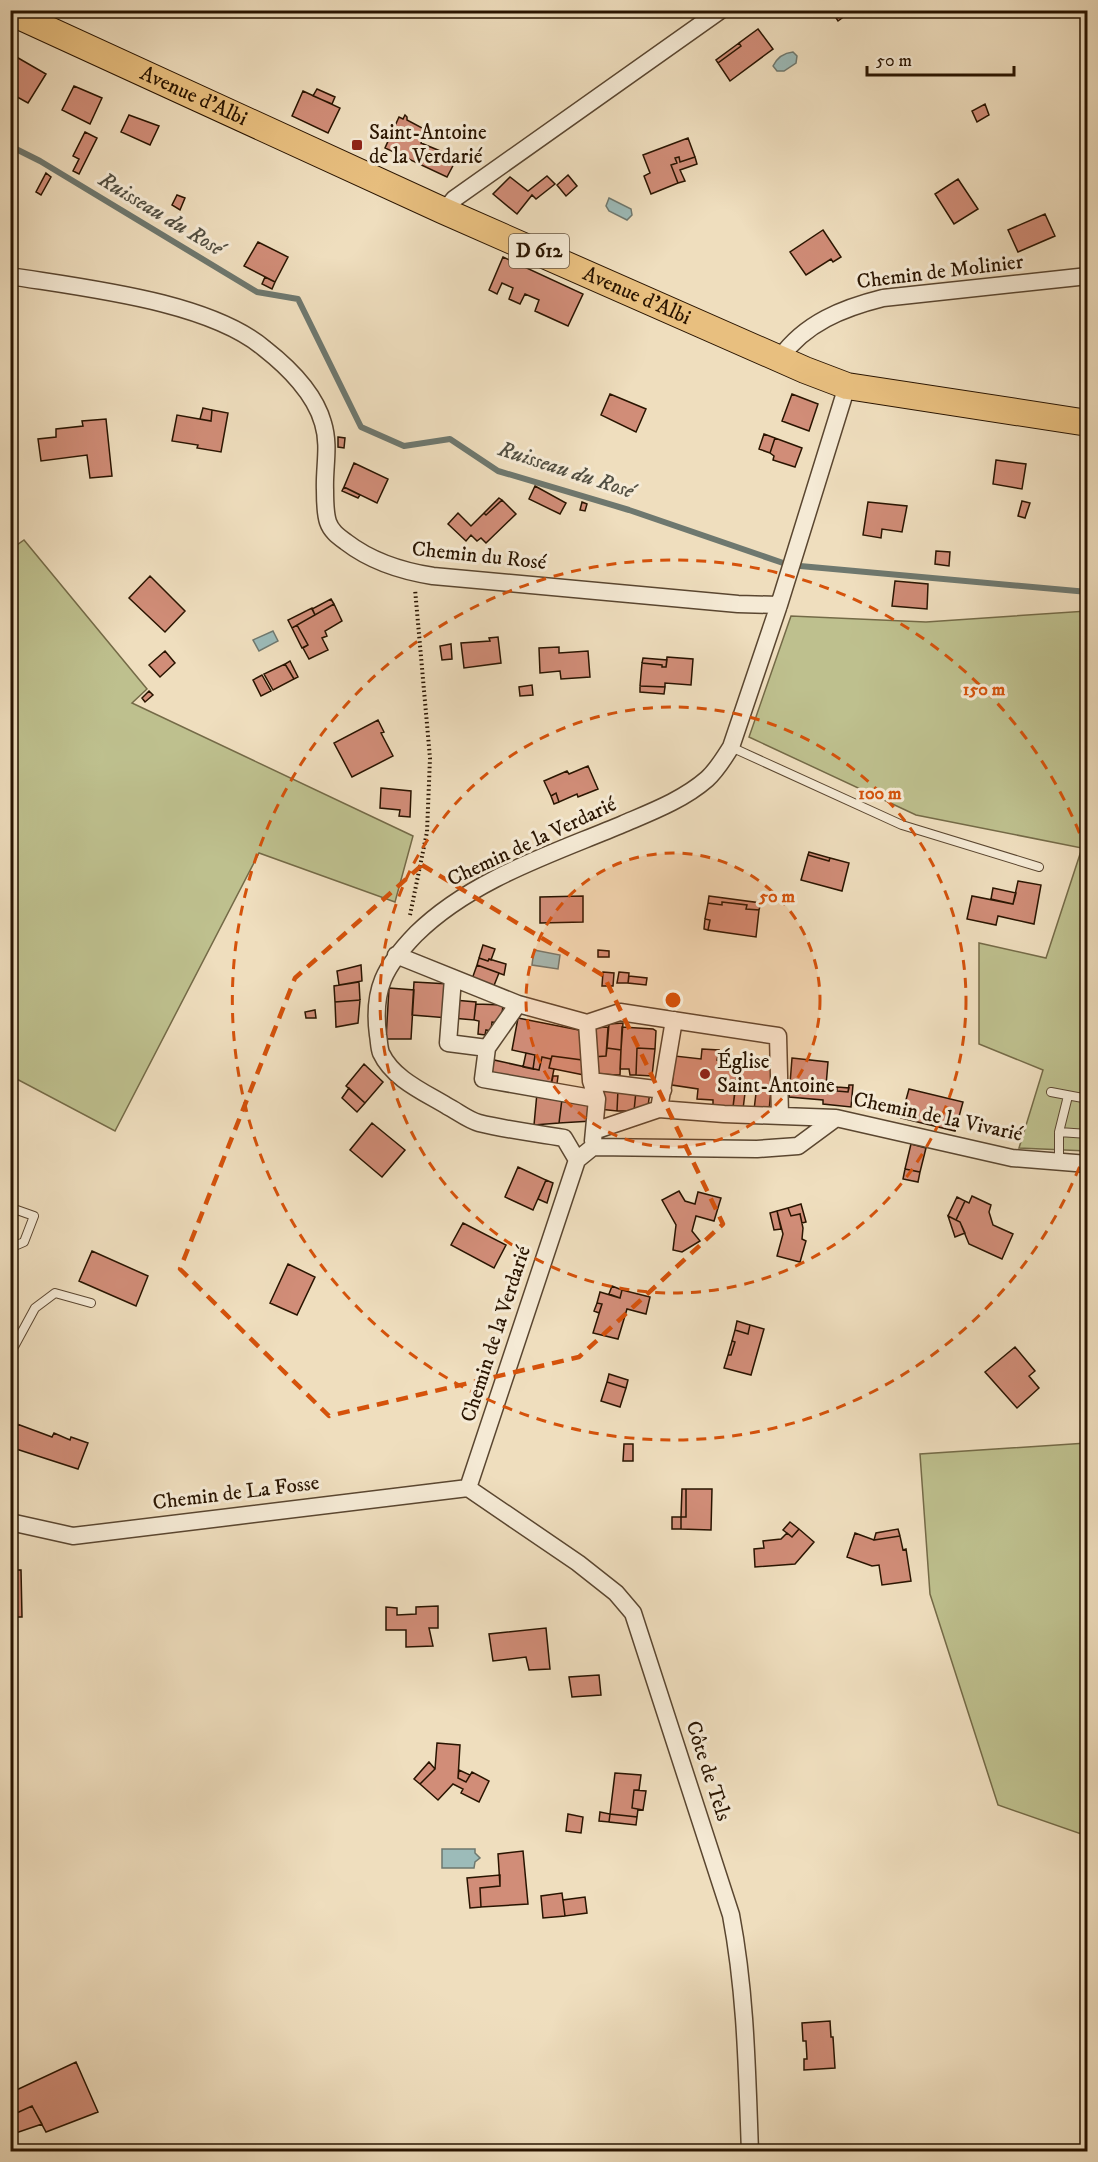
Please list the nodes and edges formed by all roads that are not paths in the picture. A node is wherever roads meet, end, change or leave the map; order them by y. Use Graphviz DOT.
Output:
graph roads {
  1 [pos="721,10"];
  2 [pos="10,12"];
  3 [pos="444,211"];
  4 [pos="10,276"];
  5 [pos="1088,276"];
  6 [pos="780,358"];
  7 [pos="847,386"];
  8 [pos="1088,423"];
  9 [pos="10,426"];
  10 [pos="10,461"];
  11 [pos="779,605"];
  12 [pos="731,747"];
  13 [pos="1039,867"];
  14 [pos="396,954"];
  15 [pos="453,978"];
  16 [pos="518,1004"];
  17 [pos="674,1020"];
  18 [pos="587,1023"];
  19 [pos="487,1048"];
  20 [pos="591,1081"];
  21 [pos="663,1090"];
  22 [pos="1051,1092"];
  23 [pos="1068,1096"];
  24 [pos="597,1099"];
  25 [pos="1088,1100"];
  26 [pos="659,1109"];
  27 [pos="780,1115"];
  28 [pos="836,1118"];
  29 [pos="1059,1132"];
  30 [pos="1088,1134"];
  31 [pos="593,1139"];
  32 [pos="577,1160"];
  33 [pos="1059,1162"];
  34 [pos="1088,1164"];
  35 [pos="17,1210"];
  36 [pos="10,1248"];
  37 [pos="91,1303"];
  38 [pos="10,1354"];
  39 [pos="468,1488"];
  40 [pos="10,1522"];
  41 [pos="750,2151"];
  1 -- 3 [label="street"];
  2 -- 3 [label="main road, Avenue d'Albi / D 612"];
  3 -- 6 [label="main road, Avenue d'Albi / D 612"];
  4 -- 11 [label="street, Chemin du Rosé"];
  5 -- 6 [label="street, Chemin de Molinier"];
  6 -- 7 [label="main road, Avenue d'Albi / D 612"];
  7 -- 8 [label="main road, Avenue d'Albi / D 612"];
  7 -- 11 [label="street, Chemin de la Verdarié"];
  9 -- 10 [label="lane"];
  11 -- 12 [label="street, Chemin de la Verdarié"];
  12 -- 13 [label="lane"];
  12 -- 14 [label="street, Chemin de la Verdarié"];
  14 -- 15 [label="street"];
  14 -- 32 [label="street, Chemin de la Verdarié"];
  15 -- 16 [label="street"];
  15 -- 19 [label="street"];
  16 -- 18 [label="street"];
  16 -- 19 [label="street"];
  17 -- 18 [label="street"];
  17 -- 21 [label="street"];
  17 -- 27 [label="street"];
  18 -- 20 [label="street"];
  19 -- 24 [label="street"];
  20 -- 21 [label="street"];
  20 -- 24 [label="street"];
  21 -- 26 [label="street"];
  22 -- 23 [label="lane"];
  23 -- 25 [label="lane"];
  23 -- 29 [label="lane"];
  24 -- 31 [label="street"];
  26 -- 27 [label="street"];
  26 -- 31 [label="street"];
  27 -- 28 [label="street"];
  28 -- 31 [label="street, Chemin de la Vivarié"];
  28 -- 33 [label="street, Chemin de la Vivarié"];
  29 -- 30 [label="lane"];
  29 -- 33 [label="lane"];
  31 -- 32 [label="street"];
  32 -- 39 [label="street, Chemin de la Verdarié"];
  33 -- 34 [label="street, Chemin de la Vivarié"];
  35 -- 36 [label="lane"];
  37 -- 38 [label="lane"];
  39 -- 40 [label="street, Chemin de La Fosse"];
  39 -- 41 [label="street, Côte de Tels"];
}
